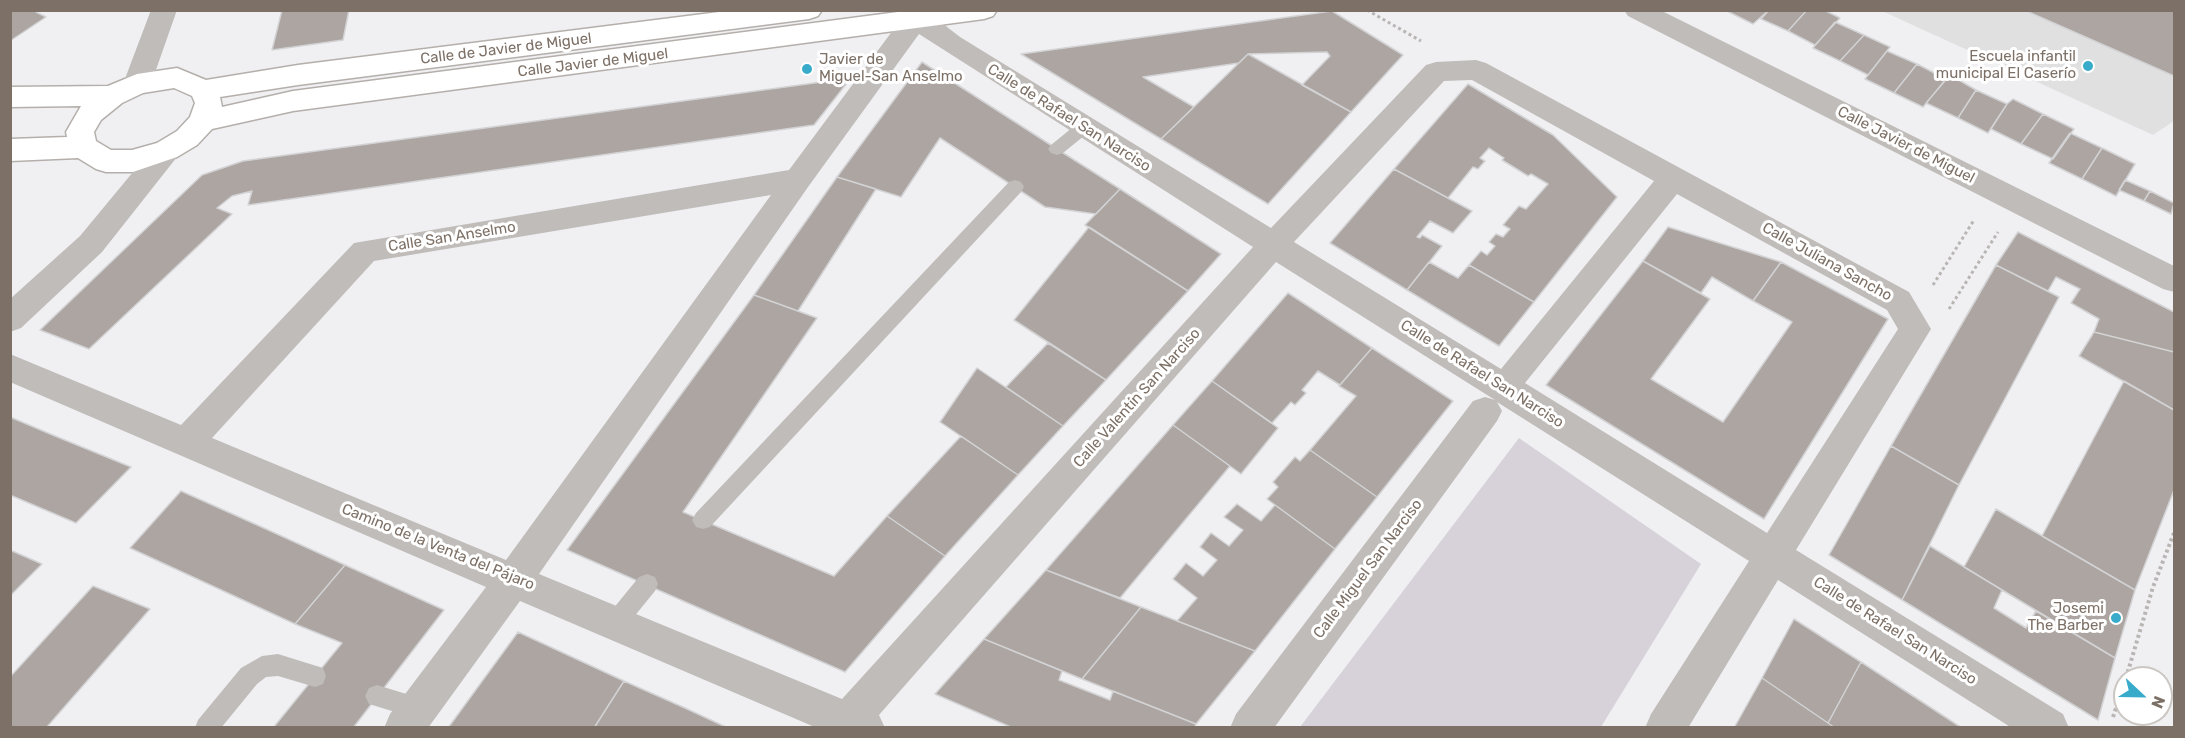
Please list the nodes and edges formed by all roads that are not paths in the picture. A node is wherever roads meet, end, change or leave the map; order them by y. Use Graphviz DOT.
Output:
graph roads {
  1 [pos="164,10"];
  2 [pos="809,10"];
  3 [pos="984,10"];
  4 [pos="1637,10"];
  5 [pos="914,15"];
  6 [pos="1685,20"];
  7 [pos="1431,58"];
  8 [pos="138,84"];
  9 [pos="203,90"];
  10 [pos="112,96"];
  11 [pos="10,97"];
  12 [pos="203,121"];
  13 [pos="1084,127"];
  14 [pos="82,147"];
  15 [pos="1057,149"];
  16 [pos="10,150"];
  17 [pos="167,150"];
  18 [pos="1673,178"];
  19 [pos="798,179"];
  20 [pos="1015,187"];
  21 [pos="1273,245"];
  22 [pos="2175,280"];
  23 [pos="10,319"];
  24 [pos="10,367"];
  25 [pos="1515,374"];
  26 [pos="1485,411"];
  27 [pos="186,443"];
  28 [pos="703,520"];
  29 [pos="1775,556"];
  30 [pos="514,579"];
  31 [pos="647,584"];
  32 [pos="616,622"];
  33 [pos="315,676"];
  34 [pos="377,696"];
  35 [pos="411,718"];
  36 [pos="852,725"];
  37 [pos="206,728"];
  38 [pos="1250,728"];
  39 [pos="1665,728"];
  40 [pos="2049,728"];
  1 -- 8 [label="street"];
  2 -- 9 [label="street, Calle de Javier de Miguel"];
  3 -- 5 [label="street, Calle Javier de Miguel"];
  4 -- 6 [label="street, Calle Javier de Miguel"];
  5 -- 12 [label="street, Calle Javier de Miguel"];
  5 -- 13 [label="street, Calle de Rafael San Narciso"];
  5 -- 19 [label="street"];
  6 -- 22 [label="street, Calle Javier de Miguel"];
  7 -- 18 [label="street, Calle Juliana Sancho"];
  7 -- 21 [label="street, Calle Valentín San Narciso"];
  8 -- 9 [label="street"];
  8 -- 10 [label="street"];
  9 -- 12 [label="street"];
  10 -- 11 [label="street"];
  10 -- 14 [label="street"];
  12 -- 17 [label="street"];
  13 -- 15 [label="lane"];
  13 -- 21 [label="street, Calle de Rafael San Narciso"];
  14 -- 16 [label="street"];
  14 -- 17 [label="street"];
  17 -- 23 [label="street"];
  18 -- 25 [label="street"];
  18 -- 29 [label="street, Calle Juliana Sancho"];
  19 -- 27 [label="street, Calle San Anselmo"];
  19 -- 30 [label="street"];
  20 -- 28 [label="lane"];
  21 -- 29 [label="street, Calle de Rafael San Narciso"];
  21 -- 36 [label="street, Calle Valentín San Narciso"];
  24 -- 27 [label="street, Camino de la Venta del Pájaro"];
  26 -- 38 [label="street, Calle Miguel San Narciso"];
  27 -- 30 [label="street, Camino de la Venta del Pájaro"];
  29 -- 39 [label="street, Calle Juliana Sancho"];
  29 -- 40 [label="street, Calle de Rafael San Narciso"];
  30 -- 32 [label="street, Camino de la Venta del Pájaro"];
  30 -- 35 [label="street"];
  31 -- 32 [label="lane"];
  32 -- 36 [label="street, Camino de la Venta del Pájaro"];
  33 -- 37 [label="lane"];
  34 -- 35 [label="lane"];
}
